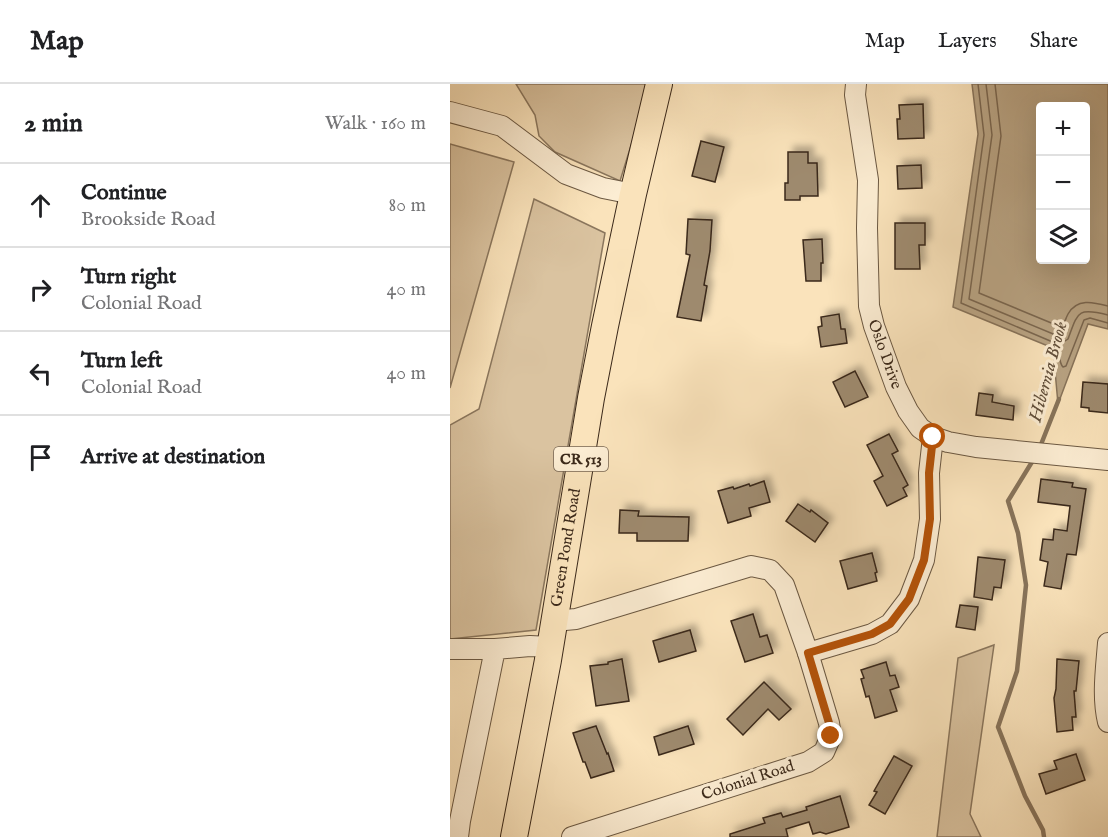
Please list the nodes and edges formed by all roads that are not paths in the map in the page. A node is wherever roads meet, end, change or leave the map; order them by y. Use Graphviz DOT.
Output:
graph roads {
  1 [pos="659,84"];
  2 [pos="856,84"];
  3 [pos="450,112"];
  4 [pos="633,194"];
  5 [pos="933,437"];
  6 [pos="1108,460"];
  7 [pos="554,621"];
  8 [pos="1108,643"];
  9 [pos="550,647"];
  10 [pos="450,649"];
  11 [pos="495,649"];
  12 [pos="808,653"];
  13 [pos="1108,722"];
  14 [pos="458,837"];
  15 [pos="514,837"];
  16 [pos="572,837"];
  1 -- 4 [label="main road, Green Pond Road / CR 513"];
  2 -- 5 [label="street, Oslo Drive"];
  3 -- 4 [label="street"];
  4 -- 7 [label="main road, Green Pond Road / CR 513"];
  5 -- 6 [label="street"];
  5 -- 12 [label="street"];
  7 -- 9 [label="main road, Green Pond Road / CR 513"];
  7 -- 12 [label="street, Colonial Road"];
  8 -- 13 [label="street"];
  9 -- 11 [label="street"];
  9 -- 15 [label="main road, Green Pond Road / CR 513"];
  10 -- 11 [label="street"];
  11 -- 14 [label="street"];
  12 -- 16 [label="street, Colonial Road"];
}
